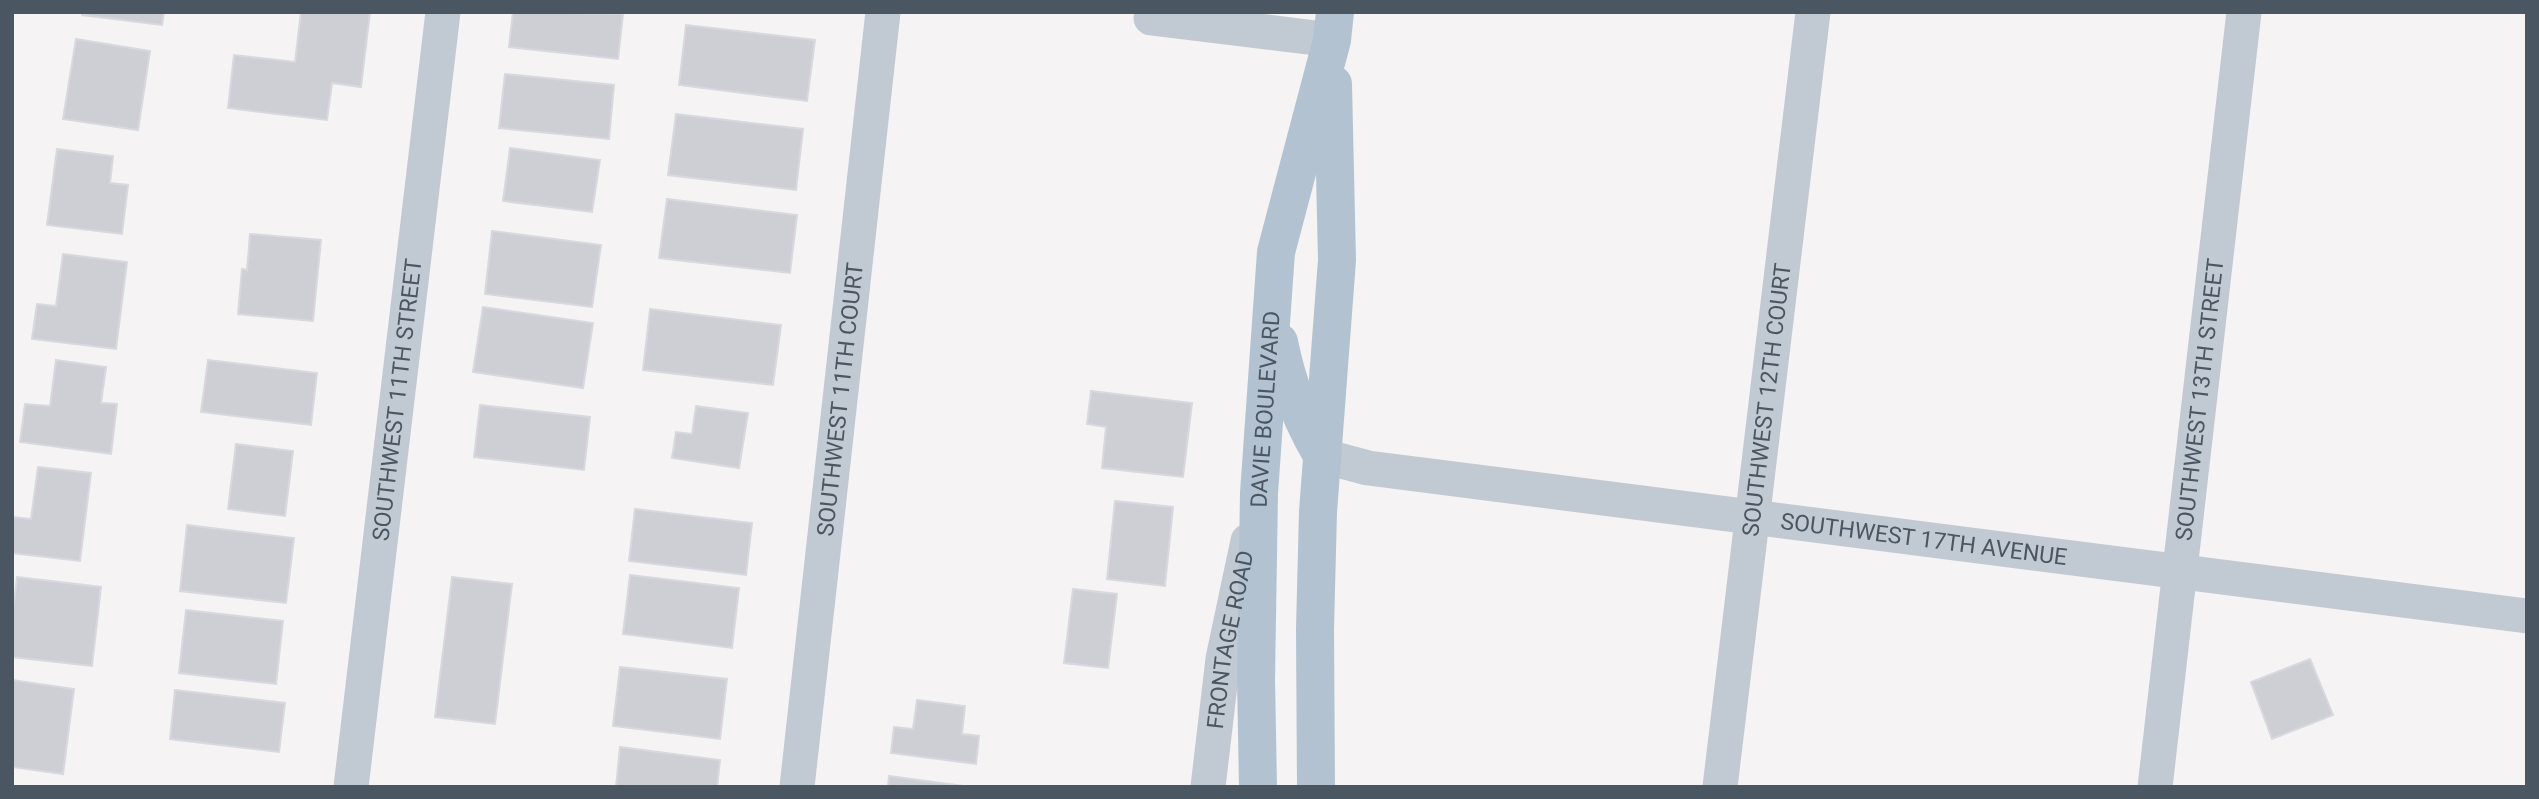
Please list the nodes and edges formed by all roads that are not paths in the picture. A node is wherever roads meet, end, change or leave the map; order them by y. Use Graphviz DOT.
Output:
graph roads {
  1 [pos="443,12"];
  2 [pos="883,12"];
  3 [pos="1813,12"];
  4 [pos="2244,12"];
  5 [pos="1151,18"];
  6 [pos="1334,26"];
  7 [pos="1271,305"];
  8 [pos="1323,456"];
  9 [pos="1258,493"];
  10 [pos="1754,516"];
  11 [pos="2181,570"];
  12 [pos="2527,615"];
  13 [pos="351,787"];
  14 [pos="797,787"];
  15 [pos="1208,787"];
  16 [pos="1258,787"];
  17 [pos="1316,787"];
  18 [pos="1720,787"];
  19 [pos="2155,787"];
  1 -- 13 [label="street, SOUTHWEST 11TH STREET"];
  2 -- 14 [label="street, SOUTHWEST 11TH COURT"];
  3 -- 10 [label="street, SOUTHWEST 12TH COURT"];
  4 -- 11 [label="street, SOUTHWEST 13TH STREET"];
  5 -- 6 [label="street"];
  6 -- 7 [label="main road, DAVIE BOULEVARD"];
  6 -- 8 [label="main road"];
  7 -- 8 [label="main road"];
  7 -- 9 [label="main road, DAVIE BOULEVARD"];
  8 -- 10 [label="street, SOUTHWEST 17TH AVENUE"];
  8 -- 17 [label="main road"];
  9 -- 15 [label="street, FRONTAGE ROAD"];
  9 -- 16 [label="main road, DAVIE BOULEVARD"];
  10 -- 11 [label="street, SOUTHWEST 17TH AVENUE"];
  10 -- 18 [label="street, SOUTHWEST 12TH COURT"];
  11 -- 12 [label="street, SOUTHWEST 17TH AVENUE"];
  11 -- 19 [label="street, SOUTHWEST 13TH STREET"];
}
